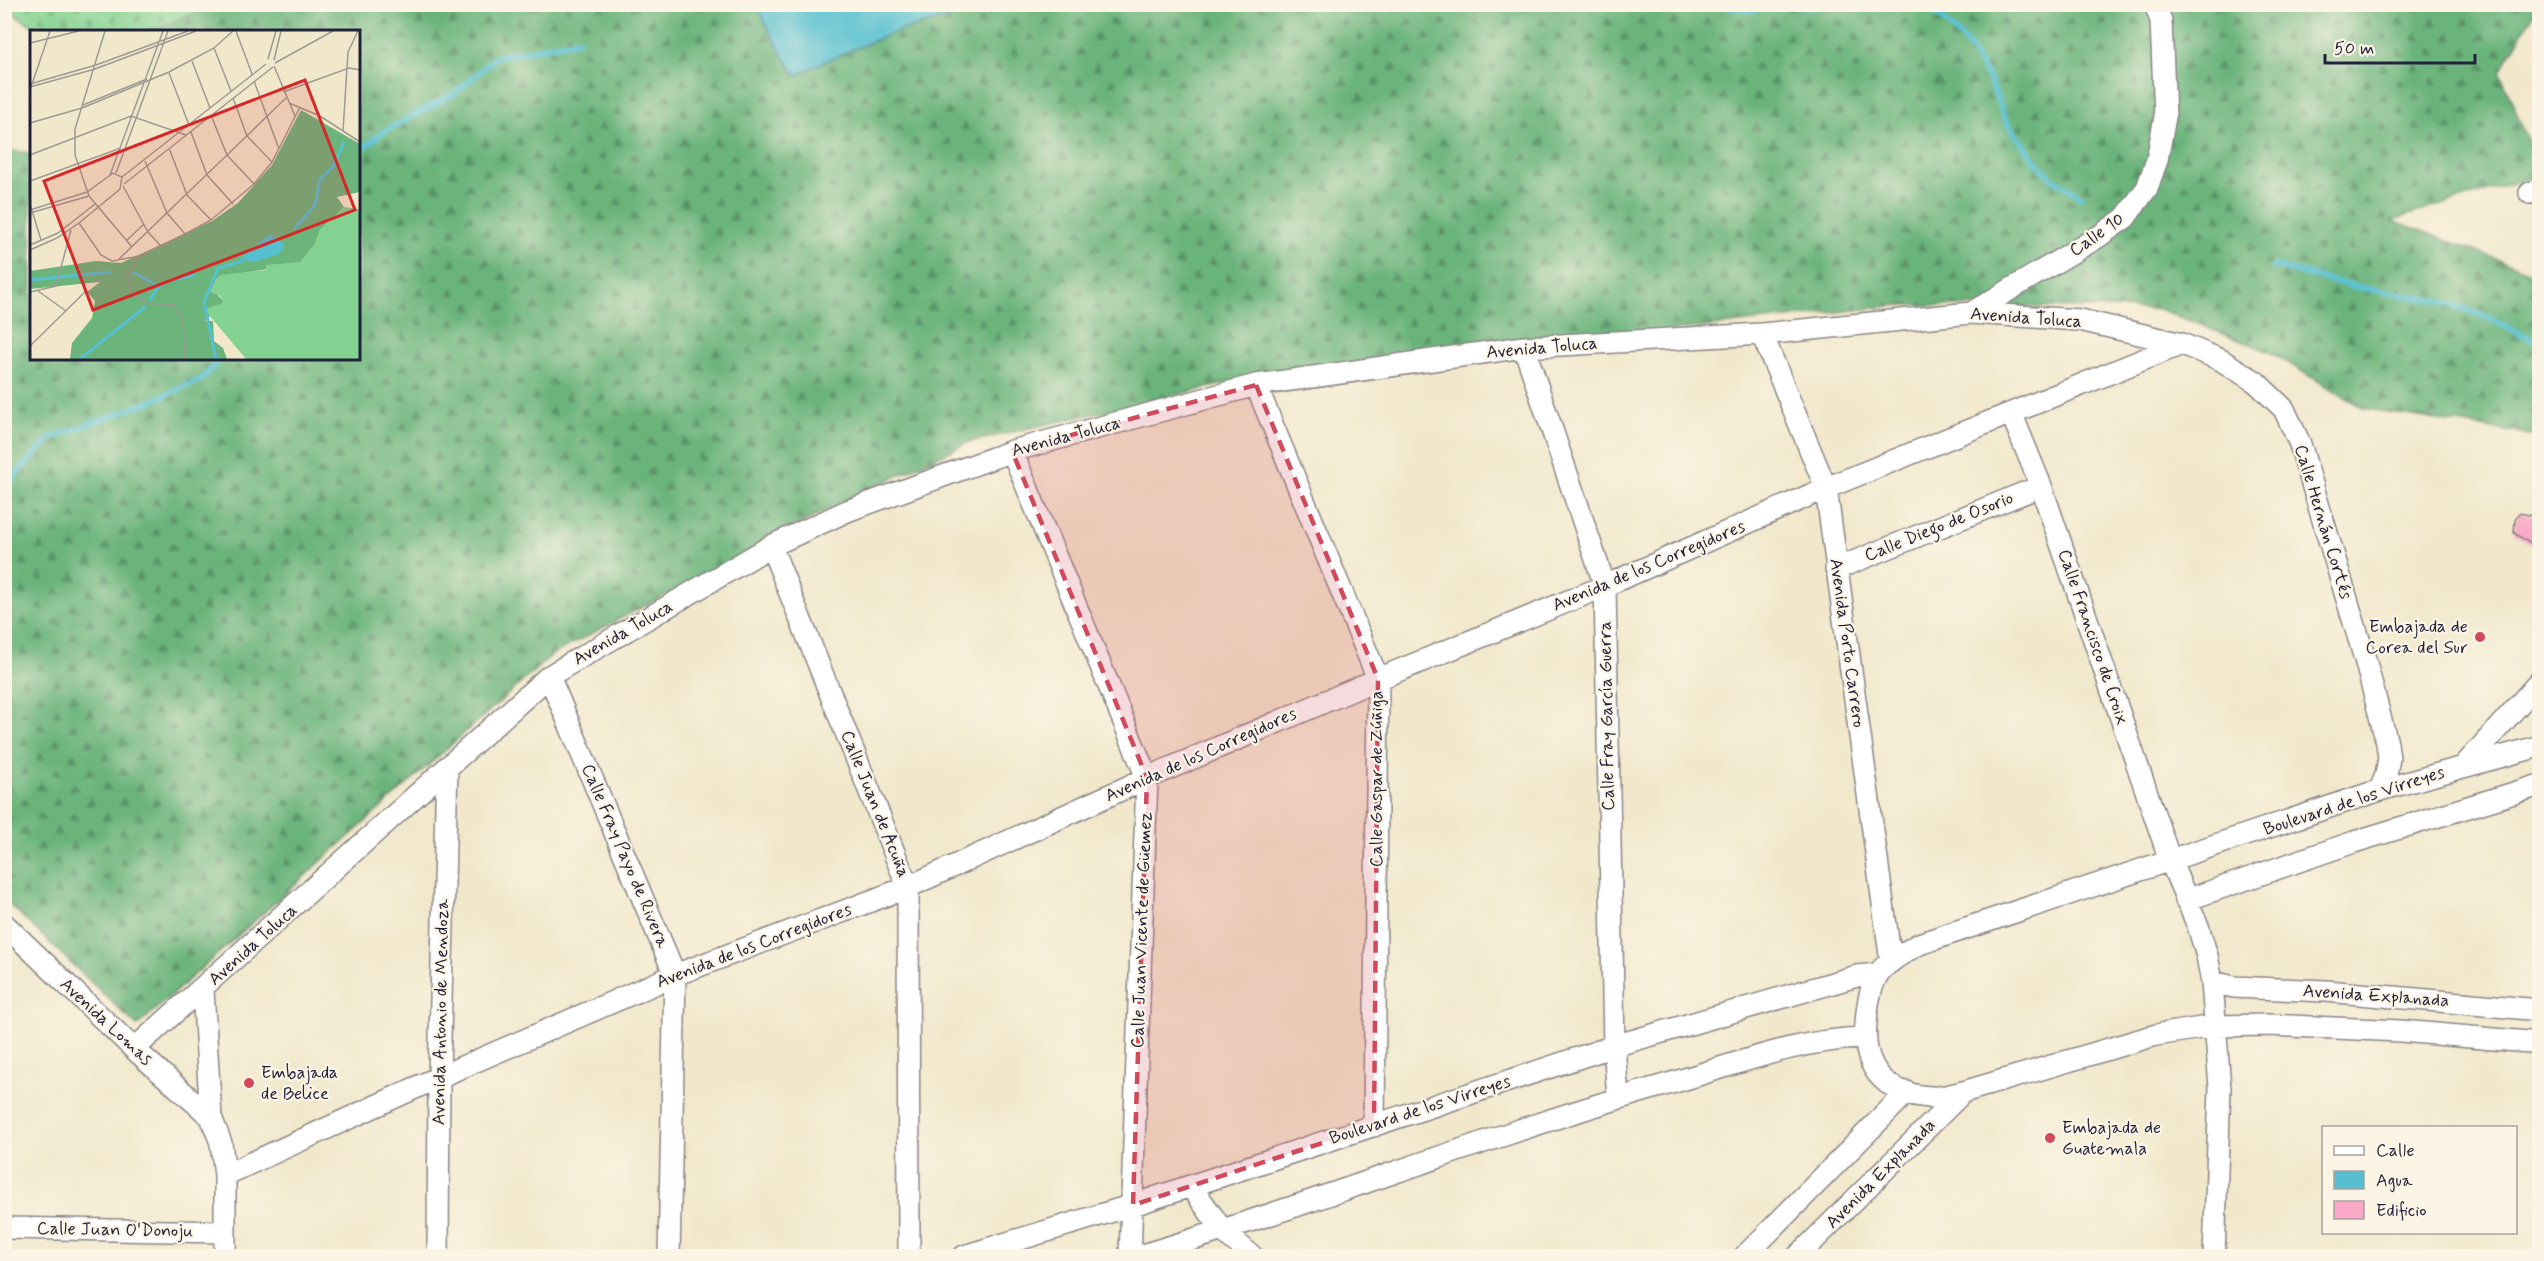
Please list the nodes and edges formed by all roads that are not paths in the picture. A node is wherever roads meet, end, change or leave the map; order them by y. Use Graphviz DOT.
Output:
graph roads {
  1 [pos="2155,4"];
  2 [pos="1971,313"];
  3 [pos="1762,334"];
  4 [pos="2182,344"];
  5 [pos="1524,347"];
  6 [pos="1256,386"];
  7 [pos="2012,415"];
  8 [pos="1012,451"];
  9 [pos="2041,486"];
  10 [pos="1826,489"];
  11 [pos="771,546"];
  12 [pos="1836,568"];
  13 [pos="1605,586"];
  14 [pos="549,676"];
  15 [pos="1378,679"];
  16 [pos="2540,681"];
  17 [pos="2540,746"];
  18 [pos="2464,766"];
  19 [pos="447,767"];
  20 [pos="1147,778"];
  21 [pos="2540,785"];
  22 [pos="2380,790"];
  23 [pos="2170,860"];
  24 [pos="908,887"];
  25 [pos="2186,900"];
  26 [pos="4,924"];
  27 [pos="1885,968"];
  28 [pos="675,975"];
  29 [pos="2212,982"];
  30 [pos="203,990"];
  31 [pos="2540,1010"];
  32 [pos="2214,1026"];
  33 [pos="1864,1038"];
  34 [pos="2540,1042"];
  35 [pos="1614,1046"];
  36 [pos="134,1049"];
  37 [pos="439,1077"];
  38 [pos="1907,1092"];
  39 [pos="1963,1092"];
  40 [pos="1618,1098"];
  41 [pos="211,1117"];
  42 [pos="1374,1126"];
  43 [pos="225,1175"];
  44 [pos="1191,1186"];
  45 [pos="1132,1205"];
  46 [pos="4,1228"];
  47 [pos="225,1232"];
  48 [pos="1223,1232"];
  49 [pos="225,1257"];
  50 [pos="438,1257"];
  51 [pos="669,1257"];
  52 [pos="909,1257"];
  53 [pos="964,1257"];
  54 [pos="1130,1257"];
  55 [pos="1139,1257"];
  56 [pos="1252,1257"];
  57 [pos="1745,1257"];
  58 [pos="1798,1257"];
  59 [pos="2214,1257"];
  1 -- 2 [label="street, Calle 10"];
  2 -- 3 [label="street, Avenida Toluca"];
  2 -- 4 [label="street, Avenida Toluca"];
  3 -- 5 [label="street, Avenida Toluca"];
  3 -- 10 [label="street, Avenida Porto Carrero"];
  4 -- 7 [label="street, Avenida de los Corregidores"];
  4 -- 22 [label="street, Calle Hernán Cortés"];
  5 -- 6 [label="street, Avenida Toluca"];
  5 -- 13 [label="street, Calle Fray García Guerra"];
  6 -- 8 [label="street, Avenida Toluca"];
  6 -- 15 [label="street, Calle Gaspar de Zúñiga"];
  7 -- 9 [label="street, Calle Francisco de Croix"];
  7 -- 10 [label="street, Avenida de los Corregidores"];
  8 -- 11 [label="street, Avenida Toluca"];
  8 -- 20 [label="street, Calle Juan Vicente de Güemez"];
  9 -- 12 [label="street, Calle Diego de Osorio"];
  9 -- 23 [label="street, Calle Francisco de Croix"];
  10 -- 12 [label="street, Avenida Porto Carrero"];
  10 -- 13 [label="street, Avenida de los Corregidores"];
  11 -- 14 [label="street, Avenida Toluca"];
  11 -- 24 [label="street, Calle Juan de Acuña"];
  12 -- 27 [label="street, Avenida Porto Carrero"];
  13 -- 15 [label="street, Avenida de los Corregidores"];
  13 -- 35 [label="street, Calle Fray García Guerra"];
  14 -- 19 [label="street, Avenida Toluca"];
  14 -- 28 [label="street, Calle Fray Payo de Rivera"];
  15 -- 20 [label="street, Avenida de los Corregidores"];
  15 -- 42 [label="street, Calle Gaspar de Zúñiga"];
  16 -- 18 [label="street"];
  17 -- 18 [label="street, Boulevard de los Virreyes"];
  18 -- 22 [label="street, Boulevard de los Virreyes"];
  19 -- 30 [label="street, Avenida Toluca"];
  19 -- 37 [label="street, Avenida Antonio de Mendoza"];
  20 -- 24 [label="street, Avenida de los Corregidores"];
  20 -- 45 [label="street, Calle Juan Vicente de Güemez"];
  21 -- 25 [label="street"];
  22 -- 23 [label="street, Boulevard de los Virreyes"];
  23 -- 25 [label="street, Calle Francisco de Croix"];
  23 -- 27 [label="street, Boulevard de los Virreyes"];
  24 -- 28 [label="street, Avenida de los Corregidores"];
  24 -- 52 [label="street, Calle Juan de Acuña"];
  25 -- 29 [label="street, Calle Francisco de Croix"];
  26 -- 36 [label="street, Avenida Lomas"];
  27 -- 33 [label="street"];
  27 -- 35 [label="street, Boulevard de los Virreyes"];
  28 -- 37 [label="street, Avenida de los Corregidores"];
  28 -- 51 [label="street, Calle Fray Payo de Rivera"];
  29 -- 31 [label="street, Avenida Explanada"];
  29 -- 32 [label="street, Calle Francisco de Croix"];
  30 -- 36 [label="street, Avenida Toluca"];
  30 -- 41 [label="street"];
  32 -- 34 [label="street, Avenida Explanada"];
  32 -- 39 [label="street, Avenida Explanada"];
  32 -- 59 [label="street, Calle Francisco de Croix"];
  33 -- 38 [label="street, Avenida Explanada"];
  33 -- 40 [label="street"];
  35 -- 40 [label="street, Calle Fray García Guerra"];
  35 -- 42 [label="street, Boulevard de los Virreyes"];
  36 -- 41 [label="street, Avenida Lomas"];
  37 -- 43 [label="street, Avenida de los Corregidores"];
  37 -- 50 [label="street, Avenida Antonio de Mendoza"];
  38 -- 39 [label="street, Avenida Explanada"];
  38 -- 57 [label="street"];
  39 -- 58 [label="street, Avenida Explanada"];
  40 -- 48 [label="street"];
  41 -- 43 [label="street"];
  42 -- 44 [label="street, Boulevard de los Virreyes"];
  43 -- 47 [label="street"];
  44 -- 45 [label="street, Boulevard de los Virreyes"];
  44 -- 48 [label="street"];
  45 -- 53 [label="street, Boulevard de los Virreyes"];
  45 -- 54 [label="street, Calle Juan Vicente de Güemez"];
  46 -- 47 [label="street, Calle Juan O'Donoju"];
  47 -- 49 [label="street"];
  48 -- 55 [label="street"];
  48 -- 56 [label="street"];
}
